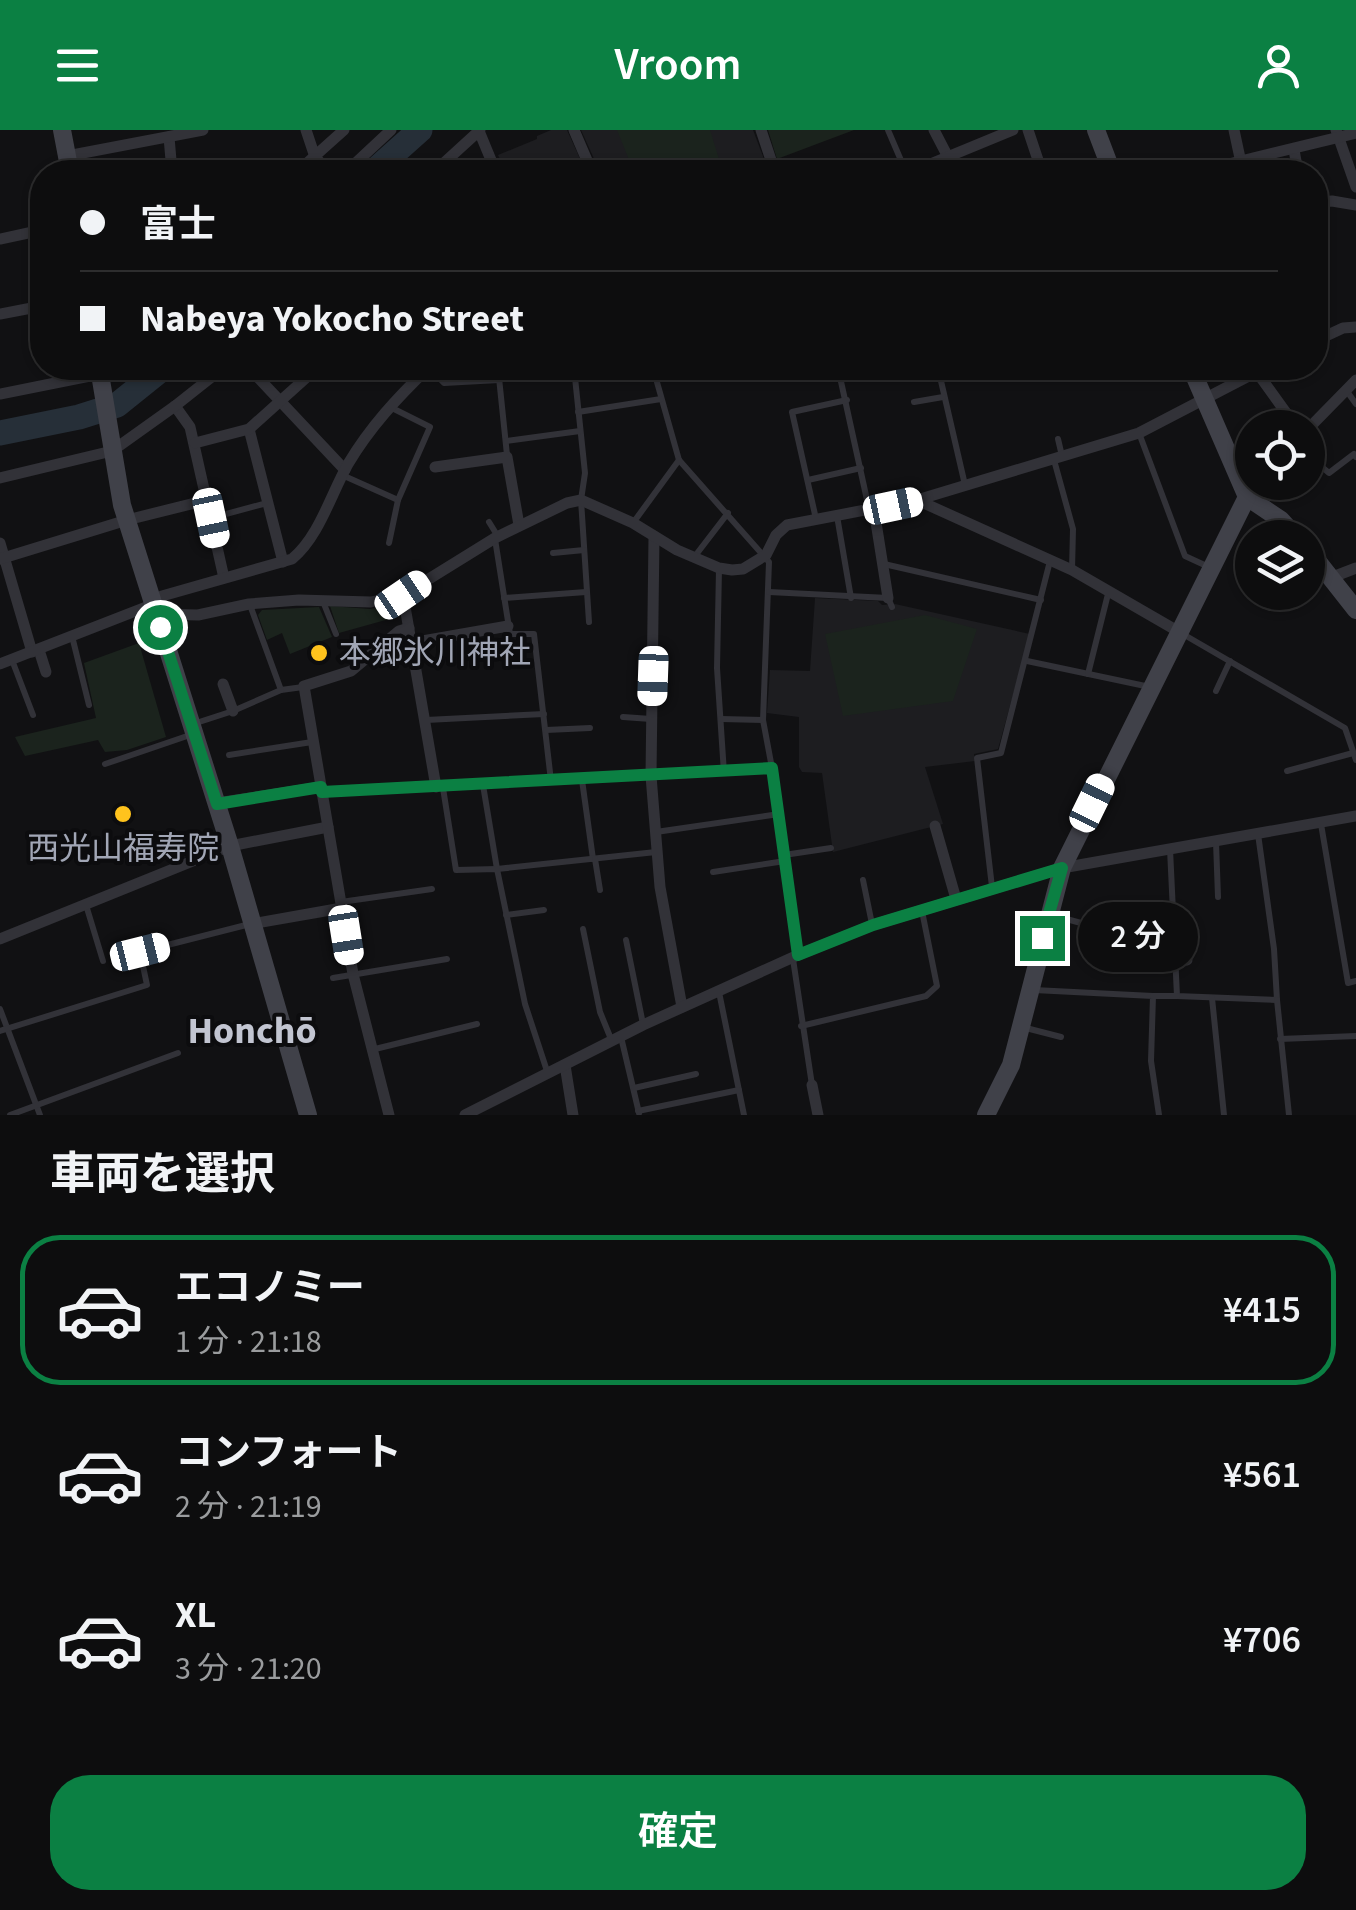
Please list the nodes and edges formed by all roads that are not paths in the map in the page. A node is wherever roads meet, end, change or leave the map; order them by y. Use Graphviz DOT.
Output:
graph roads {
  1 [pos="62,130"];
  2 [pos="203,130"];
  3 [pos="306,130"];
  4 [pos="344,130"];
  5 [pos="391,130"];
  6 [pos="574,130"];
  7 [pos="761,130"];
  8 [pos="888,130"];
  9 [pos="934,130"];
  10 [pos="1013,130"];
  11 [pos="1028,130"];
  12 [pos="1096,130"];
  13 [pos="1234,130"];
  14 [pos="480,131"];
  15 [pos="1356,133"];
  16 [pos="175,134"];
  17 [pos="1337,134"];
  18 [pos="1294,150"];
  19 [pos="314,157"];
  20 [pos="948,157"];
  21 [pos="67,160"];
  22 [pos="82,160"];
  23 [pos="173,160"];
  24 [pos="311,160"];
  25 [pos="317,160"];
  26 [pos="359,160"];
  27 [pos="447,160"];
  28 [pos="491,160"];
  29 [pos="587,160"];
  30 [pos="770,160"];
  31 [pos="902,160"];
  32 [pos="940,160"];
  33 [pos="1038,160"];
  34 [pos="1107,160"];
  35 [pos="1240,160"];
  36 [pos="1265,160"];
  37 [pos="1296,160"];
  38 [pos="1356,186"];
  39 [pos="1328,203"];
  40 [pos="1356,206"];
  41 [pos="30,233"];
  42 [pos="0,239"];
  43 [pos="30,308"];
  44 [pos="0,314"];
  45 [pos="1356,326"];
  46 [pos="1328,335"];
  47 [pos="61,380"];
  48 [pos="101,380"];
  49 [pos="207,380"];
  50 [pos="260,380"];
  51 [pos="304,380"];
  52 [pos="416,380"];
  53 [pos="441,380"];
  54 [pos="499,380"];
  55 [pos="575,380"];
  56 [pos="655,380"];
  57 [pos="841,380"];
  58 [pos="940,380"];
  59 [pos="1195,380"];
  60 [pos="1239,380"];
  61 [pos="1265,380"];
  62 [pos="1356,380"];
  63 [pos="1346,390"];
  64 [pos="0,394"];
  65 [pos="944,397"];
  66 [pos="661,400"];
  67 [pos="847,400"];
  68 [pos="280,401"];
  69 [pos="1204,401"];
  70 [pos="914,402"];
  71 [pos="1356,404"];
  72 [pos="175,406"];
  73 [pos="389,406"];
  74 [pos="1285,410"];
  75 [pos="578,412"];
  76 [pos="1325,412"];
  77 [pos="249,429"];
  78 [pos="580,430"];
  79 [pos="1139,433"];
  80 [pos="1058,439"];
  81 [pos="506,441"];
  82 [pos="195,443"];
  83 [pos="112,451"];
  84 [pos="507,457"];
  85 [pos="1235,457"];
  86 [pos="1356,457"];
  87 [pos="1058,458"];
  88 [pos="679,460"];
  89 [pos="435,467"];
  90 [pos="861,468"];
  91 [pos="1325,470"];
  92 [pos="343,473"];
  93 [pos="0,478"];
  94 [pos="808,480"];
  95 [pos="965,485"];
  96 [pos="207,500"];
  97 [pos="398,500"];
  98 [pos="581,500"];
  99 [pos="916,500"];
  100 [pos="1248,500"];
  101 [pos="1262,500"];
  102 [pos="267,503"];
  103 [pos="870,510"];
  104 [pos="728,513"];
  105 [pos="837,516"];
  106 [pos="211,518"];
  107 [pos="127,520"];
  108 [pos="816,520"];
  109 [pos="1281,520"];
  110 [pos="489,522"];
  111 [pos="633,523"];
  112 [pos="519,526"];
  113 [pos="654,536"];
  114 [pos="496,537"];
  115 [pos="0,543"];
  116 [pos="389,543"];
  117 [pos="584,550"];
  118 [pos="553,553"];
  119 [pos="766,555"];
  120 [pos="694,557"];
  121 [pos="2,558"];
  122 [pos="1050,561"];
  123 [pos="282,562"];
  124 [pos="884,564"];
  125 [pos="719,568"];
  126 [pos="1212,568"];
  127 [pos="1356,568"];
  128 [pos="1072,570"];
  129 [pos="1325,571"];
  130 [pos="224,578"];
  131 [pos="1330,578"];
  132 [pos="1116,580"];
  133 [pos="1104,591"];
  134 [pos="586,592"];
  135 [pos="769,592"];
  136 [pos="403,595"];
  137 [pos="504,598"];
  138 [pos="851,598"];
  139 [pos="322,600"];
  140 [pos="1041,600"];
  141 [pos="1148,600"];
  142 [pos="890,602"];
  143 [pos="250,604"];
  144 [pos="154,608"];
  145 [pos="1356,610"];
  146 [pos="1141,612"];
  147 [pos="590,622"];
  148 [pos="508,626"];
  149 [pos="409,628"];
  150 [pos="1181,632"];
  151 [pos="336,634"];
  152 [pos="72,636"];
  153 [pos="411,643"];
  154 [pos="36,651"];
  155 [pos="1027,661"];
  156 [pos="1230,661"];
  157 [pos="6,662"];
  158 [pos="312,670"];
  159 [pos="46,672"];
  160 [pos="1088,674"];
  161 [pos="222,684"];
  162 [pos="310,686"];
  163 [pos="1151,687"];
  164 [pos="281,690"];
  165 [pos="1216,691"];
  166 [pos="89,704"];
  167 [pos="233,711"];
  168 [pos="544,714"];
  169 [pos="33,715"];
  170 [pos="624,717"];
  171 [pos="652,718"];
  172 [pos="721,719"];
  173 [pos="424,720"];
  174 [pos="762,720"];
  175 [pos="590,728"];
  176 [pos="193,729"];
  177 [pos="546,730"];
  178 [pos="314,742"];
  179 [pos="229,755"];
  180 [pos="1355,756"];
  181 [pos="105,764"];
  182 [pos="772,768"];
  183 [pos="1287,771"];
  184 [pos="724,773"];
  185 [pos="651,776"];
  186 [pos="551,780"];
  187 [pos="582,780"];
  188 [pos="483,785"];
  189 [pos="439,787"];
  190 [pos="322,790"];
  191 [pos="217,804"];
  192 [pos="779,814"];
  193 [pos="1356,816"];
  194 [pos="1320,822"];
  195 [pos="935,826"];
  196 [pos="328,827"];
  197 [pos="656,832"];
  198 [pos="1258,833"];
  199 [pos="1216,841"];
  200 [pos="230,846"];
  201 [pos="831,848"];
  202 [pos="1170,849"];
  203 [pos="657,852"];
  204 [pos="785,858"];
  205 [pos="594,859"];
  206 [pos="1062,868"];
  207 [pos="497,869"];
  208 [pos="713,872"];
  209 [pos="863,880"];
  210 [pos="992,887"];
  211 [pos="432,889"];
  212 [pos="600,890"];
  213 [pos="1218,897"];
  214 [pos="956,899"];
  215 [pos="86,904"];
  216 [pos="341,905"];
  217 [pos="544,910"];
  218 [pos="921,910"];
  219 [pos="1048,914"];
  220 [pos="506,915"];
  221 [pos="251,924"];
  222 [pos="873,925"];
  223 [pos="1098,928"];
  224 [pos="583,929"];
  225 [pos="0,938"];
  226 [pos="626,940"];
  227 [pos="796,956"];
  228 [pos="446,959"];
  229 [pos="103,961"];
  230 [pos="352,974"];
  231 [pos="333,978"];
  232 [pos="1356,981"];
  233 [pos="718,990"];
  234 [pos="1030,990"];
  235 [pos="1153,996"];
  236 [pos="1177,996"];
  237 [pos="1212,998"];
  238 [pos="1278,1000"];
  239 [pos="682,1007"];
  240 [pos="0,1009"];
  241 [pos="477,1024"];
  242 [pos="643,1025"];
  243 [pos="802,1026"];
  244 [pos="1021,1027"];
  245 [pos="4,1030"];
  246 [pos="1356,1036"];
  247 [pos="1061,1037"];
  248 [pos="616,1038"];
  249 [pos="1280,1039"];
  250 [pos="369,1050"];
  251 [pos="178,1054"];
  252 [pos="564,1065"];
  253 [pos="548,1072"];
  254 [pos="696,1074"];
  255 [pos="812,1085"];
  256 [pos="634,1088"];
  257 [pos="738,1090"];
  258 [pos="492,1101"];
  259 [pos="36,1105"];
  260 [pos="639,1113"];
  261 [pos="10,1115"];
  262 [pos="40,1115"];
  263 [pos="308,1115"];
  264 [pos="389,1115"];
  265 [pos="466,1115"];
  266 [pos="496,1115"];
  267 [pos="574,1115"];
  268 [pos="744,1115"];
  269 [pos="818,1115"];
  270 [pos="986,1115"];
  271 [pos="1159,1115"];
  272 [pos="1224,1115"];
  273 [pos="1289,1115"];
  1 -- 21 [label="street"];
  2 -- 16 [label="street"];
  3 -- 19 [label="street"];
  4 -- 19 [label="street"];
  5 -- 26 [label="street"];
  6 -- 29 [label="street"];
  7 -- 30 [label="street"];
  8 -- 31 [label="lane"];
  9 -- 20 [label="street"];
  10 -- 20 [label="street"];
  11 -- 33 [label="street"];
  12 -- 34 [label="street"];
  13 -- 35 [label="street"];
  14 -- 27 [label="street"];
  14 -- 28 [label="street"];
  15 -- 17 [label="street"];
  16 -- 22 [label="street"];
  16 -- 23 [label="street"];
  17 -- 18 [label="street"];
  17 -- 38 [label="street"];
  18 -- 36 [label="street"];
  18 -- 37 [label="street"];
  19 -- 24 [label="street"];
  19 -- 25 [label="street"];
  20 -- 32 [label="street"];
  39 -- 40 [label="street"];
  41 -- 42 [label="street"];
  43 -- 44 [label="street"];
  45 -- 46 [label="street"];
  47 -- 64 [label="street"];
  48 -- 83 [label="street"];
  49 -- 72 [label="street"];
  50 -- 68 [label="street"];
  51 -- 68 [label="street"];
  52 -- 73 [label="street"];
  53 -- 54 [label="lane"];
  54 -- 81 [label="lane"];
  55 -- 75 [label="lane"];
  56 -- 66 [label="lane"];
  57 -- 67 [label="lane"];
  58 -- 65 [label="lane"];
  59 -- 69 [label="street"];
  60 -- 69 [label="street"];
  61 -- 74 [label="street"];
  62 -- 63 [label="street"];
  63 -- 71 [label="lane"];
  63 -- 76 [label="street"];
  65 -- 70 [label="lane"];
  65 -- 95 [label="lane"];
  66 -- 75 [label="lane"];
  66 -- 88 [label="lane"];
  67 -- 90 [label="lane"];
  67 -- 94 [label="lane"];
  68 -- 77 [label="street"];
  68 -- 92 [label="street"];
  69 -- 79 [label="street"];
  69 -- 85 [label="street"];
  72 -- 82 [label="street"];
  72 -- 83 [label="street"];
  73 -- 92 [label="street"];
  73 -- 97 [label="lane"];
  75 -- 78 [label="lane"];
  77 -- 82 [label="street"];
  77 -- 102 [label="street"];
  78 -- 81 [label="lane"];
  78 -- 98 [label="lane"];
  79 -- 87 [label="street"];
  79 -- 126 [label="lane"];
  80 -- 87 [label="lane"];
  81 -- 84 [label="lane"];
  82 -- 96 [label="street"];
  83 -- 93 [label="street"];
  83 -- 107 [label="street"];
  84 -- 89 [label="street"];
  84 -- 112 [label="street"];
  86 -- 91 [label="lane"];
  87 -- 95 [label="street"];
  87 -- 128 [label="lane"];
  88 -- 104 [label="lane"];
  88 -- 111 [label="lane"];
  90 -- 94 [label="lane"];
  90 -- 103 [label="lane"];
  92 -- 97 [label="lane"];
  92 -- 123 [label="street"];
  94 -- 108 [label="lane"];
  95 -- 99 [label="street"];
  96 -- 106 [label="street"];
  96 -- 107 [label="street"];
  97 -- 116 [label="lane"];
  98 -- 111 [label="street"];
  98 -- 112 [label="street"];
  98 -- 117 [label="lane"];
  99 -- 103 [label="street"];
  99 -- 122 [label="street"];
  100 -- 126 [label="street"];
  101 -- 109 [label="street"];
  102 -- 106 [label="lane"];
  102 -- 123 [label="street"];
  103 -- 105 [label="street"];
  103 -- 124 [label="street"];
  104 -- 119 [label="lane"];
  104 -- 120 [label="lane"];
  105 -- 108 [label="street"];
  105 -- 138 [label="lane"];
  106 -- 130 [label="street"];
  107 -- 121 [label="street"];
  107 -- 144 [label="street"];
  108 -- 119 [label="street"];
  110 -- 114 [label="lane"];
  111 -- 113 [label="street"];
  112 -- 114 [label="street"];
  113 -- 120 [label="street"];
  113 -- 171 [label="street"];
  114 -- 136 [label="street"];
  114 -- 137 [label="lane"];
  115 -- 121 [label="street"];
  117 -- 118 [label="lane"];
  117 -- 134 [label="lane"];
  119 -- 125 [label="street"];
  119 -- 135 [label="lane"];
  120 -- 125 [label="street"];
  121 -- 154 [label="street"];
  122 -- 128 [label="street"];
  122 -- 140 [label="lane"];
  123 -- 130 [label="street"];
  124 -- 140 [label="lane"];
  124 -- 142 [label="street"];
  125 -- 172 [label="lane"];
  126 -- 150 [label="street"];
  127 -- 131 [label="street"];
  128 -- 133 [label="street"];
  129 -- 131 [label="street"];
  130 -- 144 [label="street"];
  131 -- 145 [label="street"];
  132 -- 133 [label="lane"];
  133 -- 146 [label="street"];
  133 -- 160 [label="lane"];
  134 -- 137 [label="lane"];
  134 -- 147 [label="lane"];
  135 -- 138 [label="lane"];
  135 -- 174 [label="lane"];
  136 -- 139 [label="street"];
  136 -- 149 [label="street"];
  137 -- 148 [label="lane"];
  138 -- 142 [label="lane"];
  139 -- 143 [label="street"];
  139 -- 151 [label="lane"];
  140 -- 155 [label="lane"];
  141 -- 146 [label="lane"];
  143 -- 144 [label="street"];
  143 -- 164 [label="lane"];
  144 -- 152 [label="street"];
  144 -- 176 [label="street"];
  146 -- 150 [label="street"];
  148 -- 153 [label="street"];
  148 -- 168 [label="lane"];
  149 -- 153 [label="street"];
  149 -- 162 [label="street"];
  150 -- 156 [label="lane"];
  150 -- 163 [label="street"];
  152 -- 154 [label="street"];
  152 -- 166 [label="lane"];
  153 -- 173 [label="street"];
  154 -- 157 [label="street"];
  154 -- 159 [label="street"];
  155 -- 160 [label="lane"];
  155 -- 210 [label="lane"];
  156 -- 165 [label="lane"];
  156 -- 180 [label="lane"];
  157 -- 169 [label="lane"];
  158 -- 162 [label="lane"];
  160 -- 163 [label="lane"];
  161 -- 167 [label="street"];
  162 -- 164 [label="lane"];
  162 -- 178 [label="street"];
  163 -- 206 [label="street"];
  164 -- 167 [label="lane"];
  167 -- 176 [label="lane"];
  168 -- 173 [label="lane"];
  168 -- 177 [label="lane"];
  170 -- 171 [label="lane"];
  171 -- 185 [label="street"];
  172 -- 174 [label="lane"];
  172 -- 184 [label="lane"];
  173 -- 189 [label="street"];
  174 -- 182 [label="lane"];
  175 -- 177 [label="lane"];
  176 -- 181 [label="lane"];
  176 -- 191 [label="street"];
  177 -- 186 [label="lane"];
  178 -- 179 [label="lane"];
  178 -- 190 [label="street"];
  180 -- 183 [label="lane"];
  182 -- 184 [label="lane"];
  182 -- 192 [label="lane"];
  184 -- 185 [label="lane"];
  185 -- 187 [label="lane"];
  185 -- 197 [label="street"];
  186 -- 187 [label="lane"];
  186 -- 188 [label="lane"];
  187 -- 205 [label="lane"];
  188 -- 189 [label="lane"];
  188 -- 207 [label="lane"];
  189 -- 190 [label="lane"];
  189 -- 207 [label="lane"];
  190 -- 191 [label="street"];
  190 -- 196 [label="street"];
  191 -- 200 [label="street"];
  192 -- 197 [label="lane"];
  192 -- 204 [label="lane"];
  193 -- 194 [label="street"];
  194 -- 198 [label="street"];
  194 -- 232 [label="lane"];
  195 -- 214 [label="street"];
  196 -- 200 [label="street"];
  196 -- 216 [label="street"];
  197 -- 203 [label="street"];
  198 -- 199 [label="street"];
  198 -- 238 [label="lane"];
  199 -- 202 [label="street"];
  199 -- 213 [label="lane"];
  200 -- 215 [label="street"];
  200 -- 221 [label="street"];
  201 -- 204 [label="lane"];
  202 -- 206 [label="street"];
  202 -- 236 [label="lane"];
  203 -- 205 [label="lane"];
  203 -- 239 [label="street"];
  204 -- 208 [label="lane"];
  204 -- 227 [label="lane"];
  205 -- 207 [label="lane"];
  205 -- 212 [label="lane"];
  206 -- 210 [label="street"];
  206 -- 219 [label="street"];
  207 -- 220 [label="lane"];
  209 -- 222 [label="lane"];
  210 -- 214 [label="street"];
  211 -- 216 [label="lane"];
  214 -- 218 [label="street"];
  215 -- 225 [label="street"];
  215 -- 229 [label="lane"];
  216 -- 221 [label="street"];
  216 -- 230 [label="street"];
  217 -- 220 [label="lane"];
  218 -- 222 [label="street"];
  218 -- 243 [label="lane"];
  219 -- 223 [label="lane"];
  219 -- 234 [label="street"];
  220 -- 253 [label="lane"];
  221 -- 245 [label="lane"];
  221 -- 263 [label="street"];
  222 -- 227 [label="street"];
  224 -- 248 [label="lane"];
  226 -- 242 [label="lane"];
  227 -- 233 [label="street"];
  227 -- 243 [label="lane"];
  228 -- 230 [label="lane"];
  230 -- 231 [label="lane"];
  230 -- 250 [label="street"];
  233 -- 239 [label="street"];
  233 -- 257 [label="lane"];
  234 -- 235 [label="lane"];
  234 -- 244 [label="street"];
  235 -- 236 [label="lane"];
  235 -- 271 [label="lane"];
  236 -- 237 [label="lane"];
  237 -- 238 [label="lane"];
  237 -- 272 [label="lane"];
  238 -- 249 [label="lane"];
  239 -- 242 [label="street"];
  240 -- 245 [label="lane"];
  241 -- 250 [label="lane"];
  242 -- 248 [label="street"];
  243 -- 255 [label="lane"];
  244 -- 247 [label="lane"];
  244 -- 270 [label="street"];
  245 -- 259 [label="lane"];
  246 -- 249 [label="lane"];
  248 -- 252 [label="street"];
  248 -- 256 [label="lane"];
  249 -- 273 [label="lane"];
  250 -- 264 [label="street"];
  251 -- 259 [label="lane"];
  252 -- 253 [label="street"];
  252 -- 267 [label="street"];
  253 -- 258 [label="street"];
  254 -- 256 [label="lane"];
  255 -- 269 [label="street"];
  256 -- 260 [label="lane"];
  257 -- 260 [label="lane"];
  257 -- 268 [label="lane"];
  258 -- 265 [label="street"];
  258 -- 266 [label="lane"];
  259 -- 261 [label="lane"];
  259 -- 262 [label="lane"];
}
